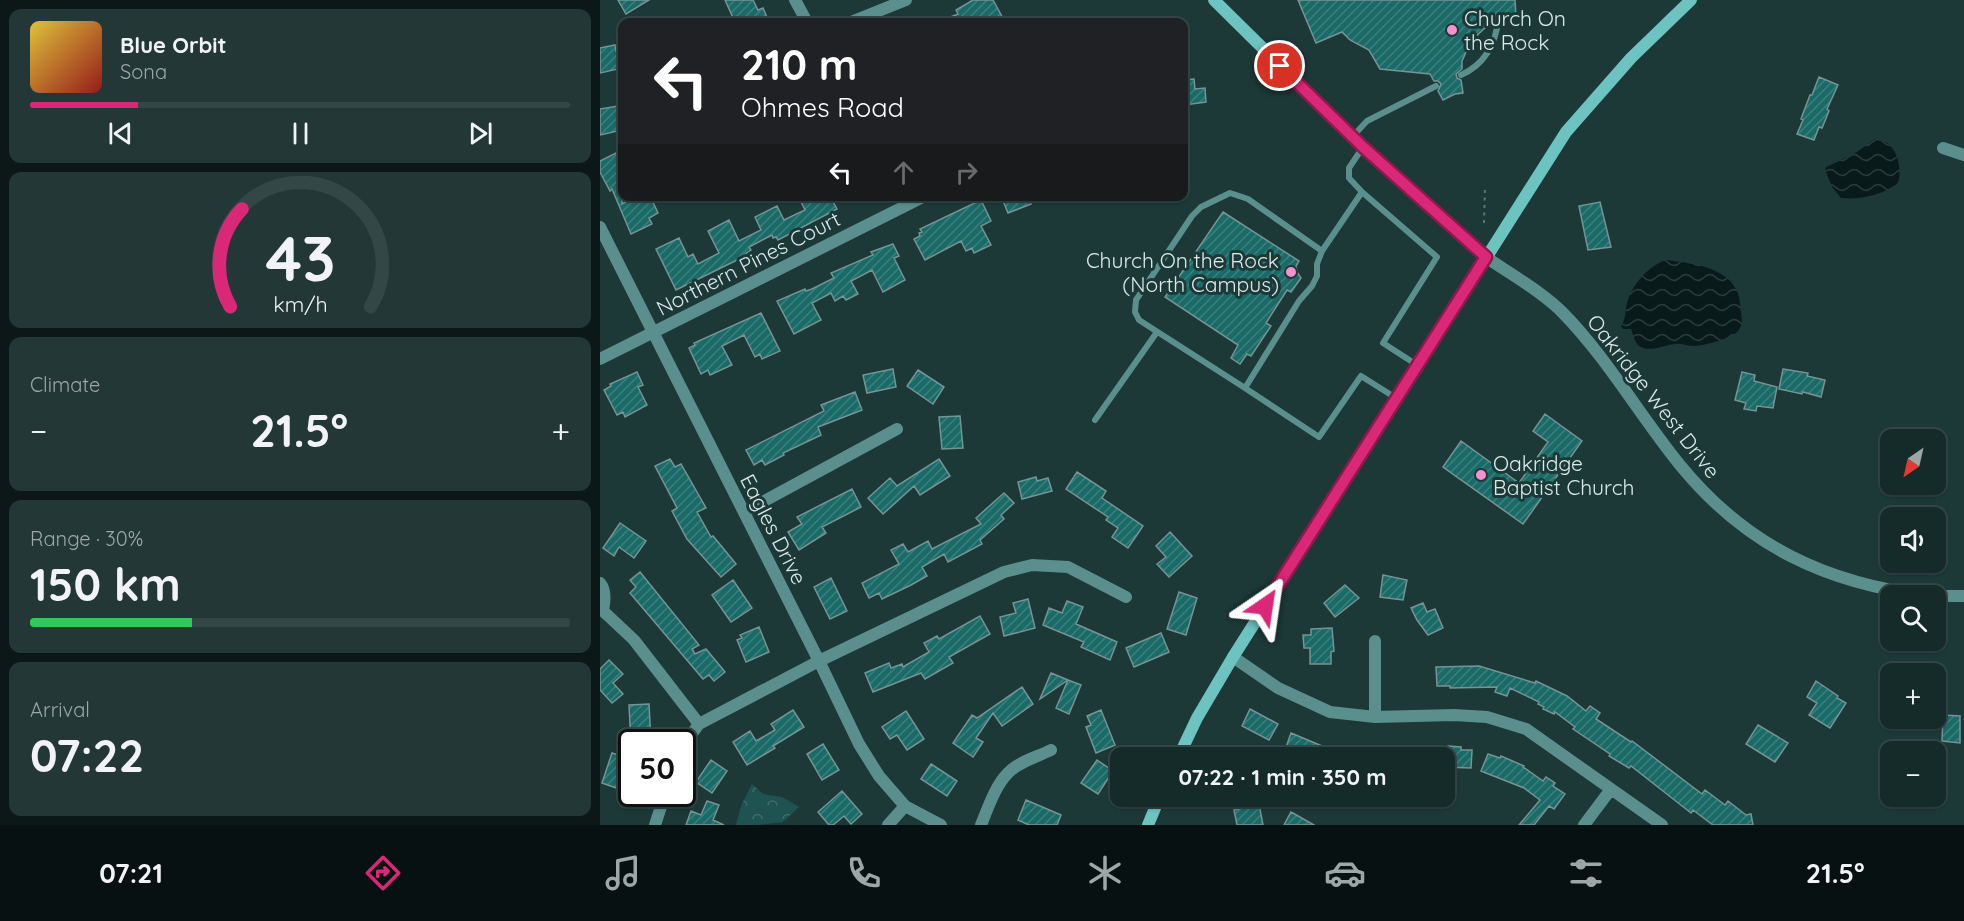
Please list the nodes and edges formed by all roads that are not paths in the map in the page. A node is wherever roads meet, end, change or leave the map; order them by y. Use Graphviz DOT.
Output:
graph roads {
  1 [pos="795,0"];
  2 [pos="906,0"];
  3 [pos="1214,0"];
  4 [pos="1690,0"];
  5 [pos="805,18"];
  6 [pos="861,18"];
  7 [pos="1498,20"];
  8 [pos="1461,75"];
  9 [pos="1436,86"];
  10 [pos="1353,136"];
  11 [pos="1363,147"];
  12 [pos="1943,148"];
  13 [pos="1964,155"];
  14 [pos="1362,192"];
  15 [pos="915,201"];
  16 [pos="600,227"];
  17 [pos="1322,251"];
  18 [pos="1486,257"];
  19 [pos="1157,332"];
  20 [pos="653,333"];
  21 [pos="600,359"];
  22 [pos="1417,365"];
  23 [pos="1245,388"];
  24 [pos="1396,398"];
  25 [pos="1095,420"];
  26 [pos="897,429"];
  27 [pos="744,512"];
  28 [pos="600,583"];
  29 [pos="1880,589"];
  30 [pos="1946,596"];
  31 [pos="1964,596"];
  32 [pos="1126,597"];
  33 [pos="602,609"];
  34 [pos="1375,641"];
  35 [pos="1233,657"];
  36 [pos="819,662"];
  37 [pos="1376,717"];
  38 [pos="699,724"];
  39 [pos="695,729"];
  40 [pos="1183,747"];
  41 [pos="1051,750"];
  42 [pos="1611,789"];
  43 [pos="905,806"];
  44 [pos="661,807"];
  45 [pos="1155,807"];
  46 [pos="655,825"];
  47 [pos="888,825"];
  48 [pos="941,825"];
  49 [pos="981,825"];
  50 [pos="1148,825"];
  51 [pos="1584,825"];
  52 [pos="1662,825"];
  1 -- 5 [label="street"];
  2 -- 6 [label="street"];
  3 -- 10 [label="main road"];
  4 -- 18 [label="main road"];
  7 -- 8 [label="lane"];
  9 -- 10 [label="lane"];
  10 -- 11 [label="main road"];
  11 -- 14 [label="lane"];
  11 -- 18 [label="main road"];
  12 -- 13 [label="street"];
  14 -- 17 [label="lane"];
  14 -- 22 [label="lane"];
  15 -- 20 [label="street, Northern Pines Court"];
  16 -- 20 [label="street, Eagles Drive"];
  17 -- 19 [label="lane"];
  17 -- 23 [label="lane"];
  18 -- 22 [label="main road"];
  18 -- 29 [label="street, Oakridge West Drive"];
  19 -- 23 [label="lane"];
  19 -- 25 [label="lane"];
  20 -- 21 [label="street, Northern Pines Court"];
  20 -- 27 [label="street, Eagles Drive"];
  22 -- 24 [label="main road"];
  23 -- 24 [label="lane"];
  24 -- 35 [label="main road"];
  26 -- 27 [label="street"];
  27 -- 36 [label="street, Eagles Drive"];
  28 -- 33 [label="street"];
  30 -- 31 [label="street"];
  32 -- 36 [label="street"];
  33 -- 38 [label="street"];
  34 -- 37 [label="street"];
  35 -- 37 [label="street"];
  35 -- 40 [label="main road"];
  36 -- 38 [label="street"];
  36 -- 43 [label="street, Eagles Drive"];
  37 -- 42 [label="street"];
  38 -- 39 [label="street"];
  41 -- 49 [label="street"];
  42 -- 51 [label="street"];
  42 -- 52 [label="street"];
  43 -- 47 [label="street"];
  43 -- 48 [label="street, Eagles Drive"];
  44 -- 46 [label="street"];
  45 -- 50 [label="main road"];
}
